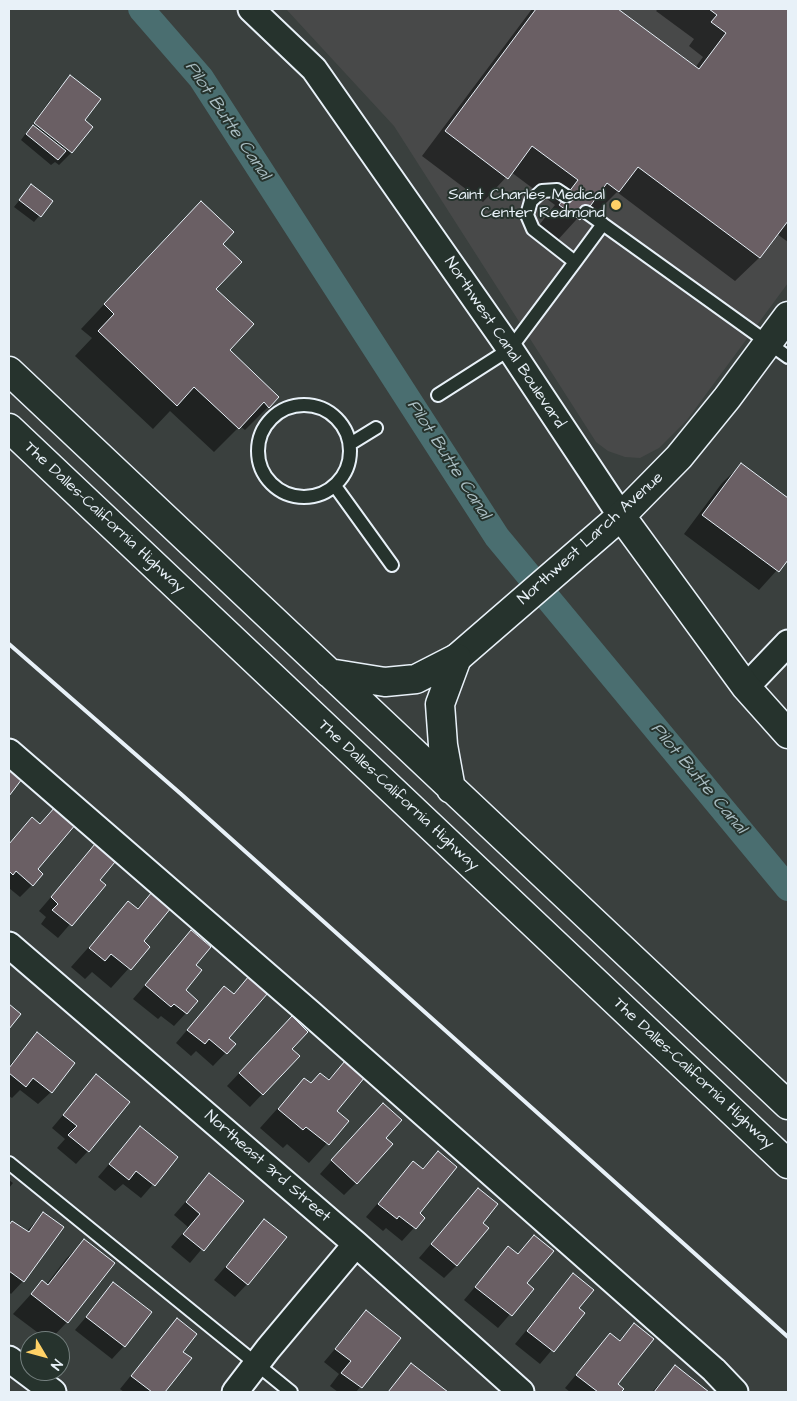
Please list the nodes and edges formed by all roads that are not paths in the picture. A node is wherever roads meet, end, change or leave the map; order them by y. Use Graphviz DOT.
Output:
graph roads {
  1 [pos="251,9"];
  2 [pos="566,196"];
  3 [pos="586,212"];
  4 [pos="604,224"];
  5 [pos="575,262"];
  6 [pos="788,316"];
  7 [pos="510,349"];
  8 [pos="778,350"];
  9 [pos="9,372"];
  10 [pos="438,394"];
  11 [pos="9,428"];
  12 [pos="376,428"];
  13 [pos="350,444"];
  14 [pos="335,486"];
  15 [pos="621,516"];
  16 [pos="392,565"];
  17 [pos="788,643"];
  18 [pos="457,658"];
  19 [pos="328,674"];
  20 [pos="746,687"];
  21 [pos="788,734"];
  22 [pos="9,752"];
  23 [pos="451,789"];
  24 [pos="9,945"];
  25 [pos="788,1105"];
  26 [pos="9,1163"];
  27 [pos="788,1164"];
  28 [pos="356,1244"];
  29 [pos="9,1359"];
  30 [pos="256,1365"];
  31 [pos="53,1392"];
  32 [pos="235,1392"];
  33 [pos="291,1392"];
  34 [pos="521,1392"];
  35 [pos="735,1392"];
  1 -- 7 [label="street, Northwest Canal Boulevard"];
  2 -- 5 [label="lane"];
  3 -- 4 [label="lane"];
  4 -- 5 [label="lane"];
  4 -- 8 [label="lane"];
  5 -- 7 [label="lane"];
  6 -- 8 [label="main road, Northwest Larch Avenue"];
  7 -- 10 [label="lane"];
  7 -- 15 [label="street, Northwest Canal Boulevard"];
  8 -- 15 [label="main road, Northwest Larch Avenue"];
  9 -- 19 [label="main road"];
  11 -- 27 [label="main road, The Dalles-California Highway"];
  12 -- 13 [label="lane"];
  13 -- 14 [label="lane"];
  13 -- 14 [label="lane"];
  14 -- 16 [label="lane"];
  15 -- 18 [label="main road, Northwest Larch Avenue"];
  15 -- 20 [label="main road, Northwest Canal Boulevard"];
  17 -- 20 [label="street"];
  18 -- 19 [label="main road, Northwest Larch Avenue"];
  18 -- 23 [label="main road"];
  19 -- 23 [label="main road"];
  20 -- 21 [label="main road, Northwest Canal Boulevard"];
  22 -- 35 [label="street"];
  23 -- 25 [label="main road"];
  24 -- 28 [label="street, Northeast 3rd Street"];
  26 -- 30 [label="lane"];
  28 -- 30 [label="street"];
  28 -- 34 [label="street, Northeast 3rd Street"];
  29 -- 31 [label="street"];
  30 -- 32 [label="street"];
  30 -- 33 [label="lane"];
}
